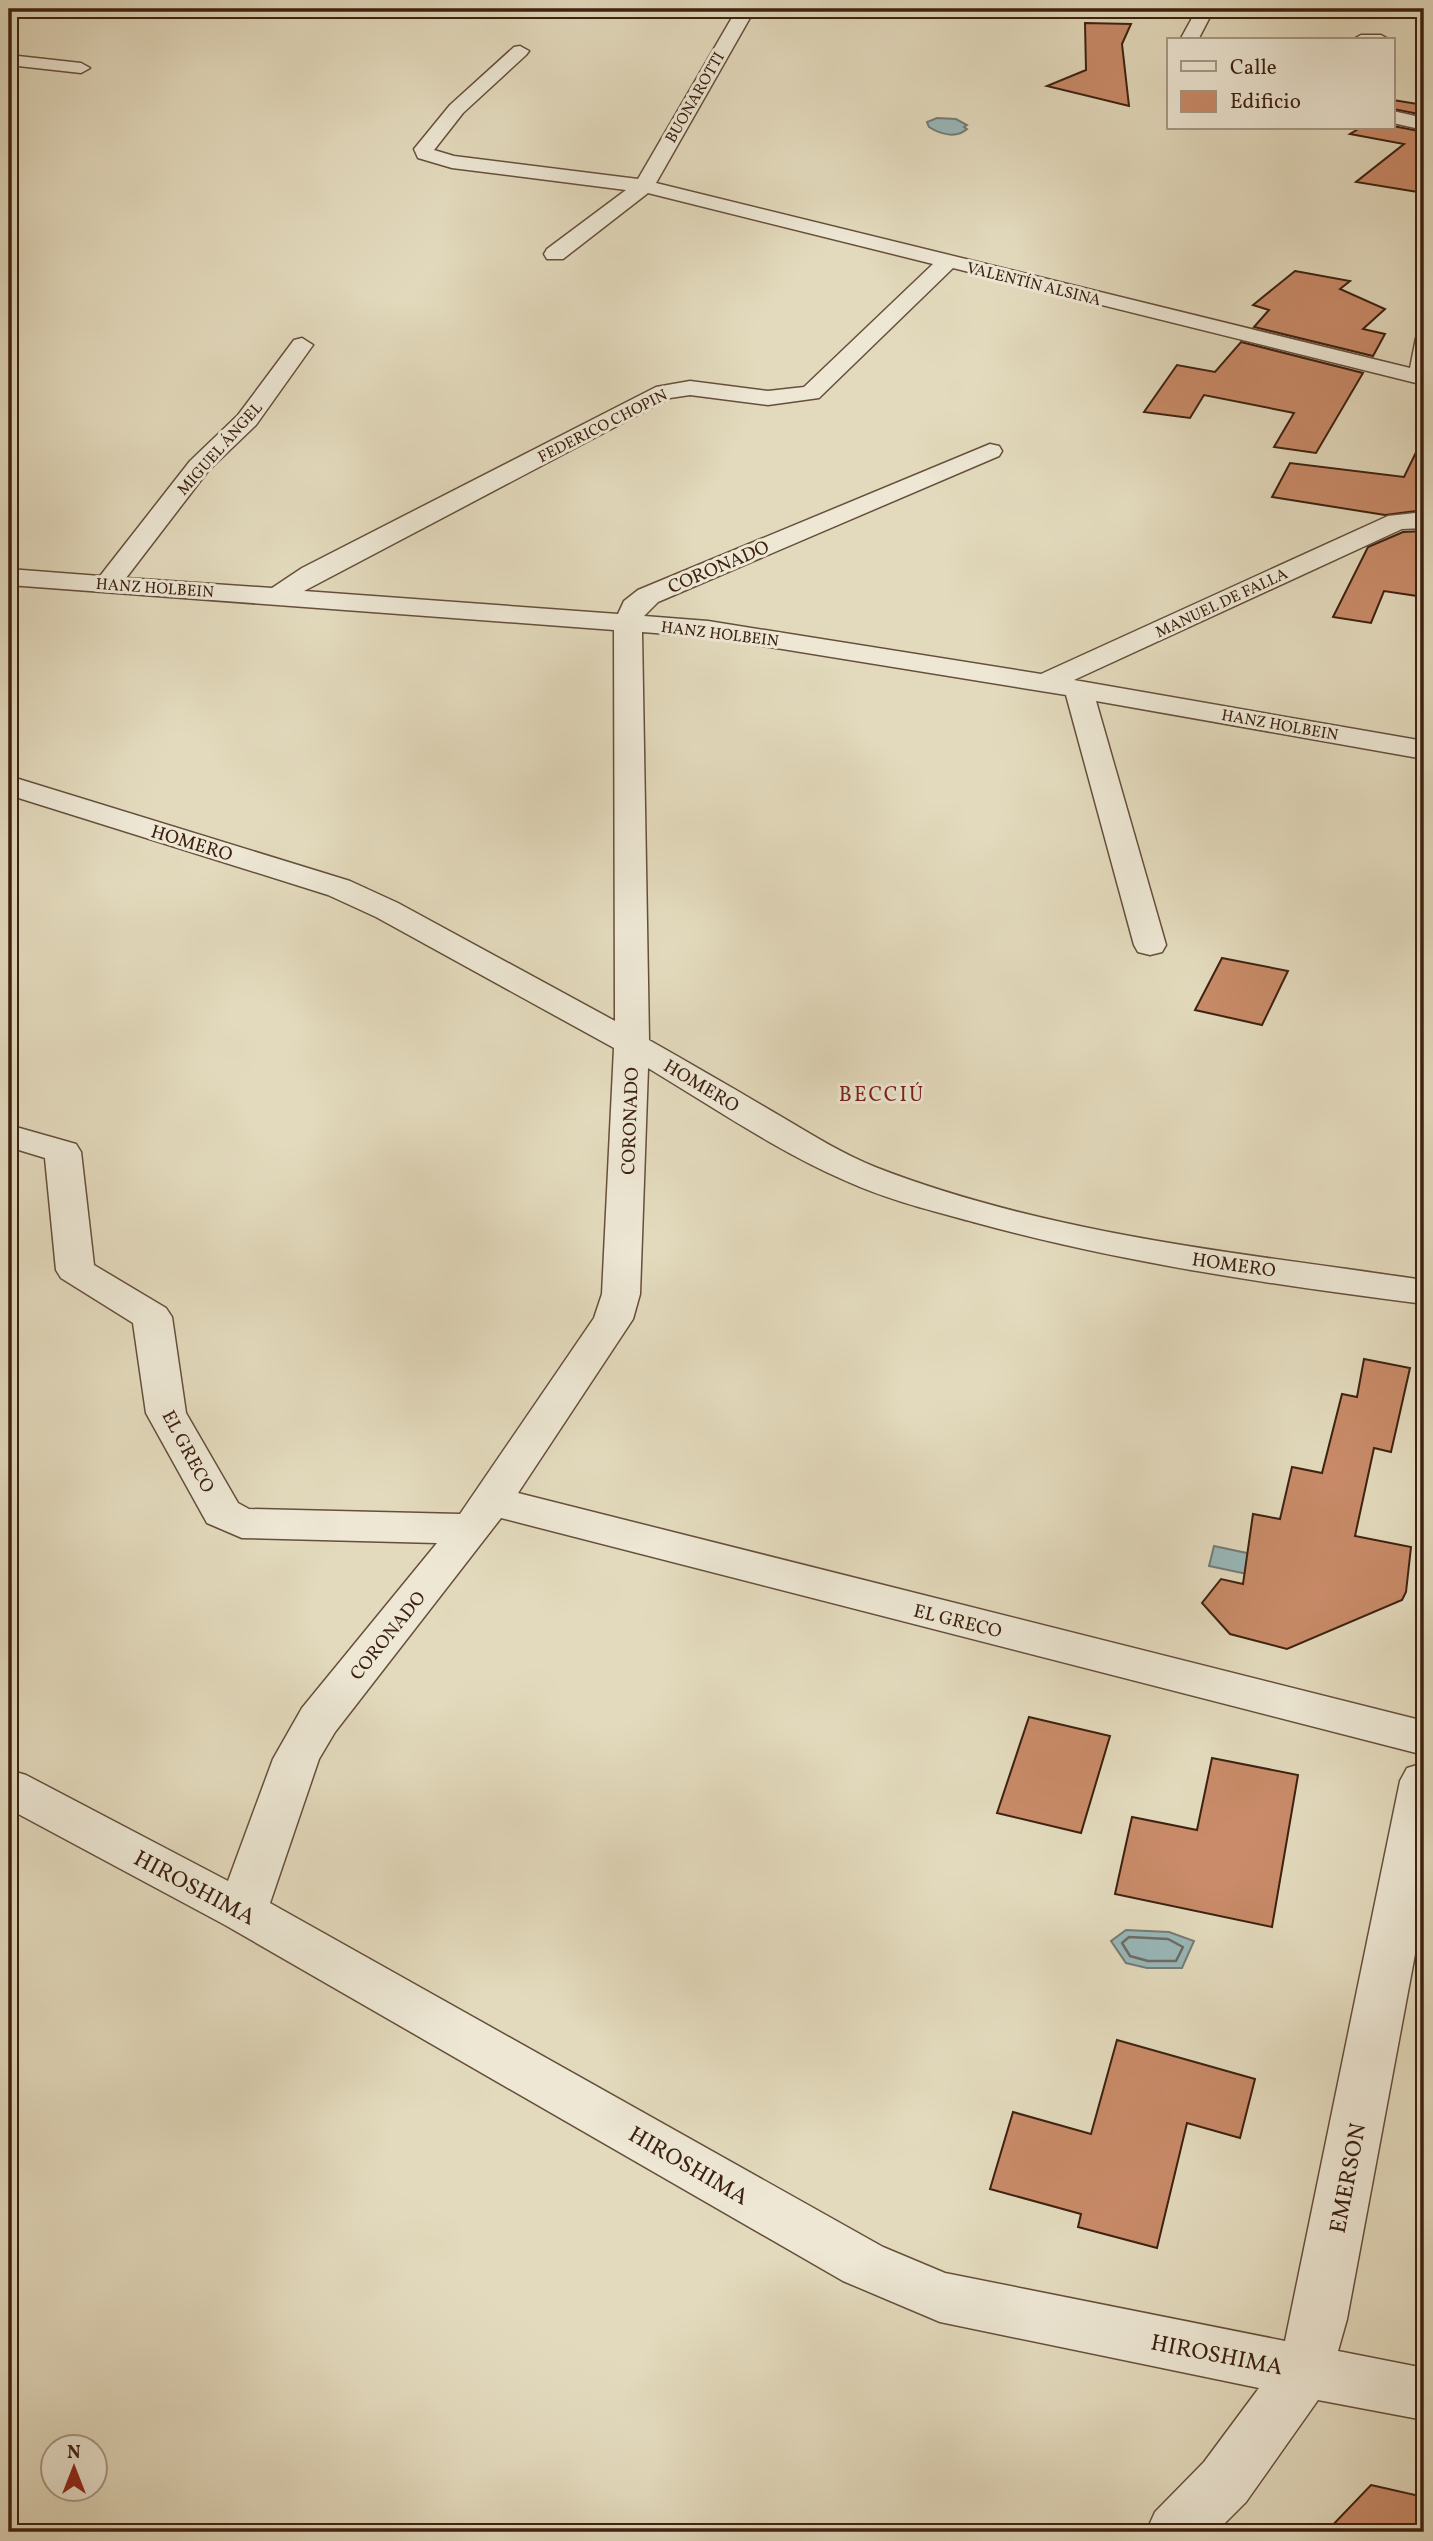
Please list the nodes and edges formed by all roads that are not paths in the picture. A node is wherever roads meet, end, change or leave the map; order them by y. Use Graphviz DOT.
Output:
graph roads {
  1 [pos="746,9"];
  2 [pos="1205,9"];
  3 [pos="1190,38"];
  4 [pos="520,51"];
  5 [pos="9,60"];
  6 [pos="81,68"];
  7 [pos="1394,117"];
  8 [pos="1424,124"];
  9 [pos="644,186"];
  10 [pos="555,254"];
  11 [pos="947,262"];
  12 [pos="1424,343"];
  13 [pos="302,345"];
  14 [pos="1422,377"];
  15 [pos="990,451"];
  16 [pos="1424,520"];
  17 [pos="9,577"];
  18 [pos="108,583"];
  19 [pos="279,596"];
  20 [pos="628,622"];
  21 [pos="1044,682"];
  22 [pos="1078,688"];
  23 [pos="1424,750"];
  24 [pos="9,785"];
  25 [pos="1150,945"];
  26 [pos="632,1044"];
  27 [pos="9,1136"];
  28 [pos="1424,1292"];
  29 [pos="482,1515"];
  30 [pos="1424,1738"];
  31 [pos="1424,1781"];
  32 [pos="9,1788"];
  33 [pos="242,1911"];
  34 [pos="1304,2372"];
  35 [pos="1424,2394"];
  36 [pos="1176,2532"];
  1 -- 9 [label="street, BUONAROTTI"];
  2 -- 3 [label="street"];
  4 -- 9 [label="street, VALENTÍN ALSINA"];
  5 -- 6 [label="street"];
  7 -- 8 [label="street"];
  9 -- 10 [label="street"];
  9 -- 11 [label="street, VALENTÍN ALSINA"];
  11 -- 14 [label="street, VALENTÍN ALSINA"];
  11 -- 19 [label="street, FEDERICO CHOPIN"];
  12 -- 14 [label="street"];
  13 -- 18 [label="street, MIGUEL ÁNGEL"];
  15 -- 20 [label="street, CORONADO"];
  16 -- 21 [label="street, MANUEL DE FALLA"];
  17 -- 18 [label="street, HANZ HOLBEIN"];
  18 -- 19 [label="street, HANZ HOLBEIN"];
  19 -- 20 [label="street, HANZ HOLBEIN"];
  20 -- 21 [label="street, HANZ HOLBEIN"];
  20 -- 26 [label="street, CORONADO"];
  21 -- 22 [label="street, HANZ HOLBEIN"];
  22 -- 23 [label="street, HANZ HOLBEIN"];
  22 -- 25 [label="street"];
  24 -- 26 [label="street, HOMERO"];
  26 -- 28 [label="street, HOMERO"];
  26 -- 29 [label="street, CORONADO"];
  27 -- 29 [label="street, EL GRECO"];
  29 -- 30 [label="street, EL GRECO"];
  29 -- 33 [label="street, CORONADO"];
  31 -- 34 [label="street, EMERSON"];
  32 -- 33 [label="street, HIROSHIMA"];
  33 -- 34 [label="street, HIROSHIMA"];
  34 -- 35 [label="street, HIROSHIMA"];
  34 -- 36 [label="street, EMERSON"];
}
